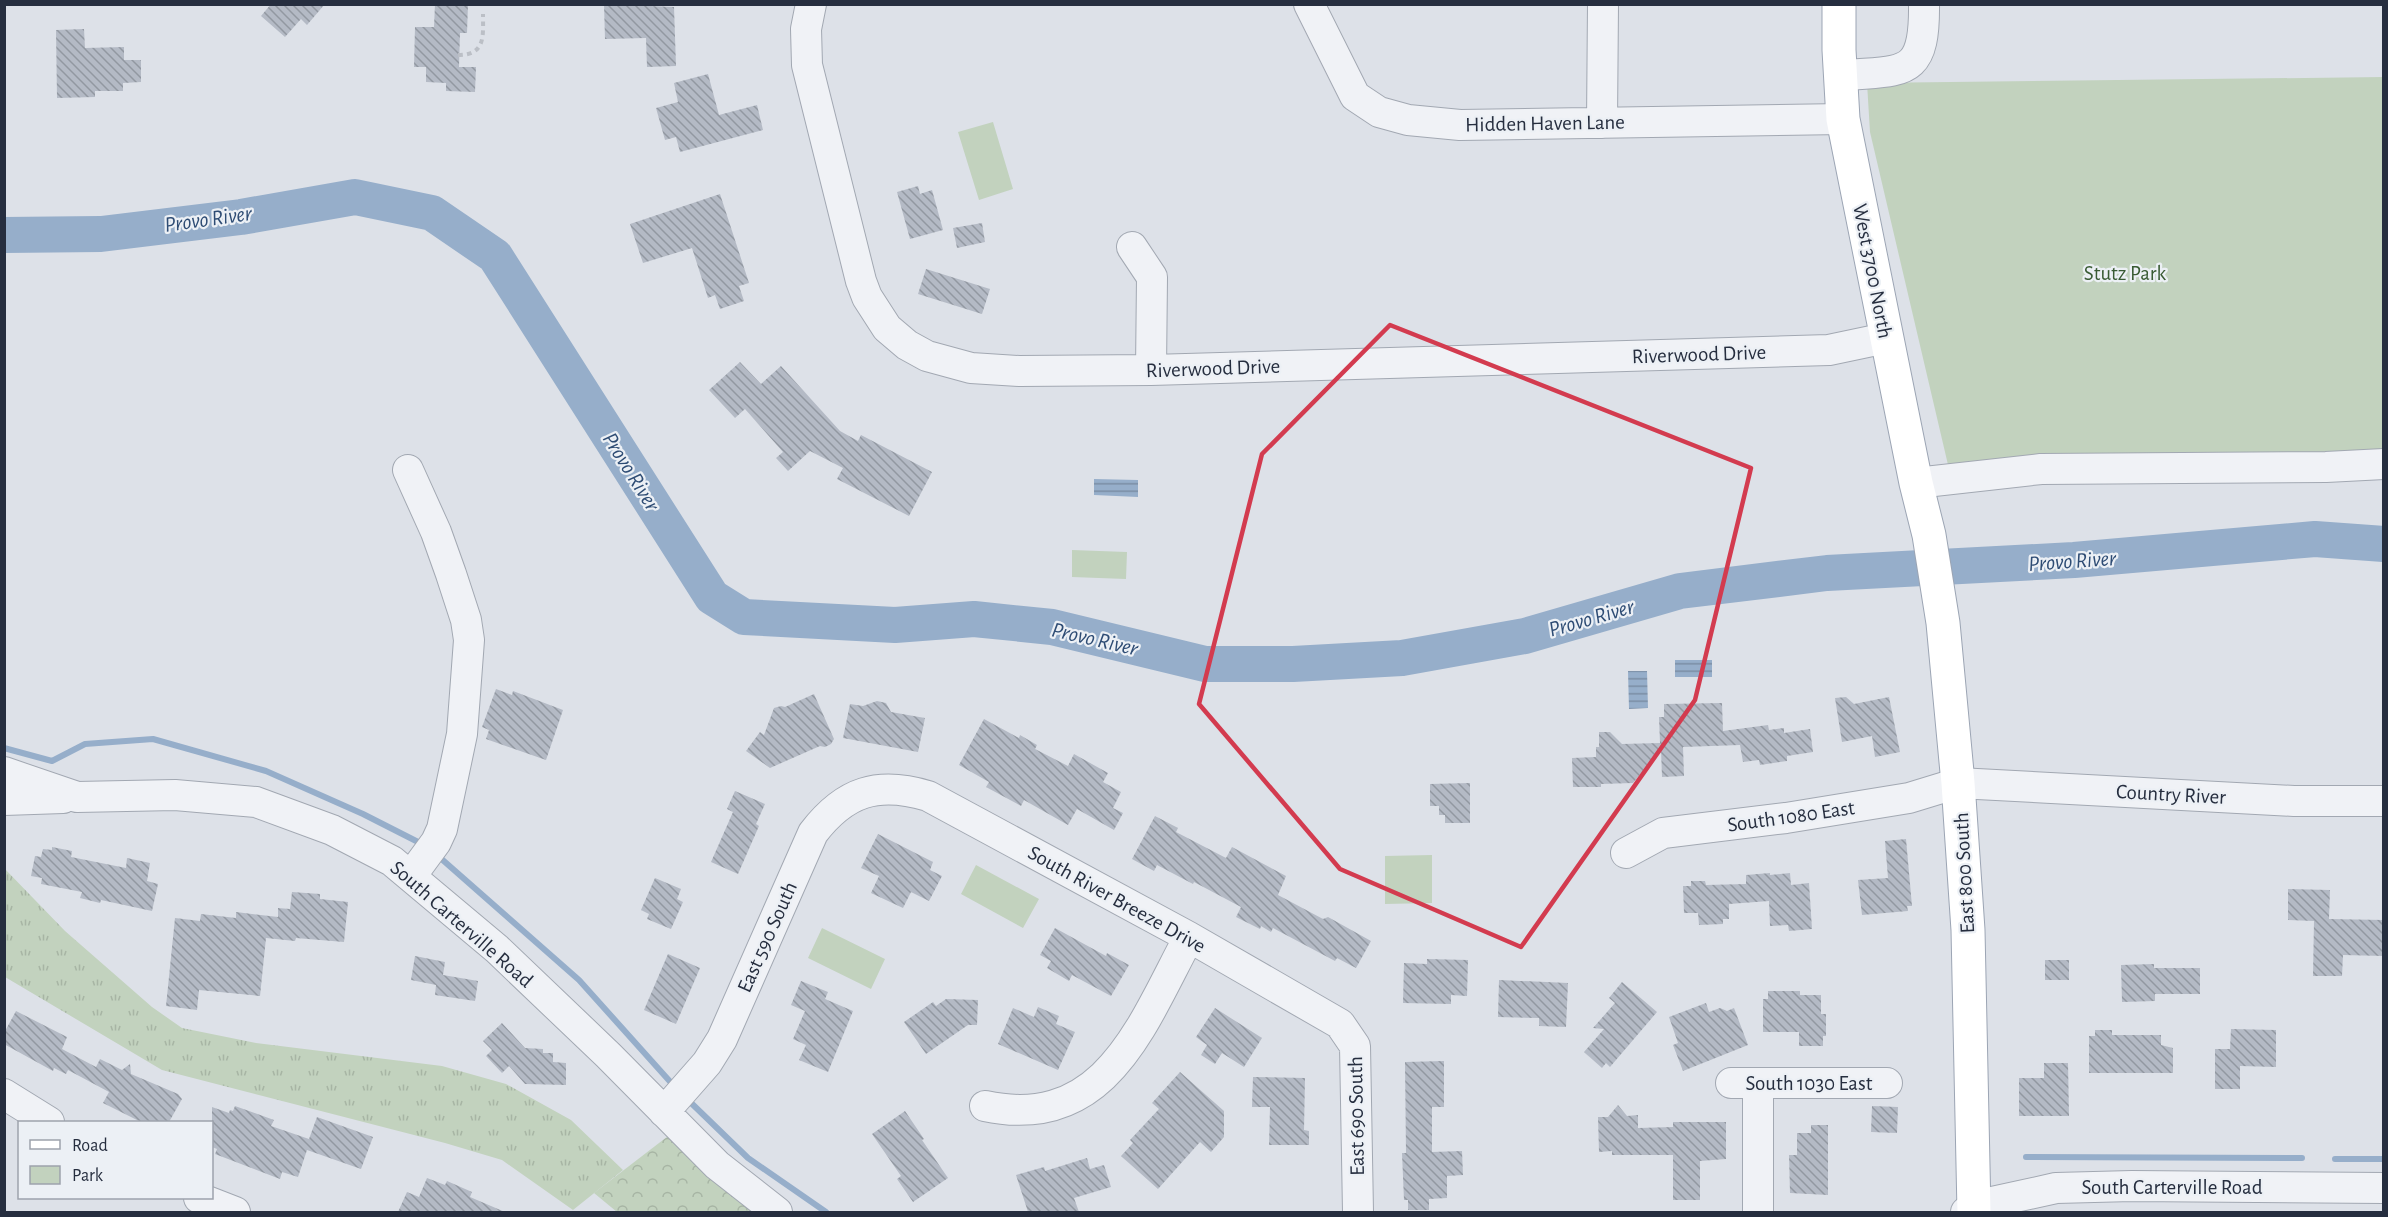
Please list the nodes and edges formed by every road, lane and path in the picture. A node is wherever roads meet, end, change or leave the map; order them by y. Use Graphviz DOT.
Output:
graph roads {
  1 [pos="811,4"];
  2 [pos="1309,4"];
  3 [pos="1602,4"];
  4 [pos="1839,4"];
  5 [pos="1924,4"];
  6 [pos="483,14"];
  7 [pos="458,55"];
  8 [pos="1840,76"];
  9 [pos="1843,119"];
  10 [pos="1602,123"];
  11 [pos="1132,246"];
  12 [pos="1886,338"];
  13 [pos="1151,370"];
  14 [pos="2384,464"];
  15 [pos="408,470"];
  16 [pos="1916,483"];
  17 [pos="1929,535"];
  18 [pos="4,772"];
  19 [pos="1958,783"];
  20 [pos="889,788"];
  21 [pos="78,797"];
  22 [pos="4,800"];
  23 [pos="2384,801"];
  24 [pos="1626,853"];
  25 [pos="411,876"];
  26 [pos="1189,937"];
  27 [pos="1340,1024"];
  28 [pos="1887,1083"];
  29 [pos="4,1094"];
  30 [pos="985,1106"];
  31 [pos="664,1112"];
  32 [pos="47,1121"];
  33 [pos="2384,1188"];
  34 [pos="202,1204"];
  35 [pos="1971,1210"];
  36 [pos="234,1212"];
  37 [pos="777,1212"];
  38 [pos="1358,1212"];
  39 [pos="1758,1212"];
  1 -- 13 [label="street, Riverwood Drive"];
  2 -- 10 [label="street, Hidden Haven Lane"];
  3 -- 10 [label="street"];
  4 -- 8 [label="main road, West 3700 North"];
  5 -- 8 [label="street"];
  6 -- 7 [label="path"];
  8 -- 9 [label="main road, West 3700 North"];
  9 -- 10 [label="street, Hidden Haven Lane"];
  9 -- 12 [label="main road, West 3700 North"];
  11 -- 13 [label="street"];
  12 -- 13 [label="street, Riverwood Drive"];
  12 -- 16 [label="main road, West 3700 North"];
  14 -- 16 [label="street"];
  15 -- 25 [label="street"];
  16 -- 17 [label="main road, West 3700 North"];
  17 -- 19 [label="main road, East 800 South"];
  18 -- 21 [label="street, South Carterville Road"];
  19 -- 23 [label="street, Country River"];
  19 -- 24 [label="street, South 1080 East"];
  19 -- 35 [label="main road, East 800 South"];
  20 -- 26 [label="street, South River Breeze Drive"];
  20 -- 31 [label="street, East 590 South"];
  21 -- 22 [label="street"];
  21 -- 25 [label="street, South Carterville Road"];
  25 -- 31 [label="street, South Carterville Road"];
  26 -- 27 [label="street, South River Breeze Drive"];
  26 -- 30 [label="street"];
  27 -- 38 [label="street, East 690 South"];
  28 -- 39 [label="street, South 1030 East"];
  29 -- 32 [label="street"];
  31 -- 37 [label="street, South Carterville Road"];
  33 -- 35 [label="street, South Carterville Road"];
  34 -- 36 [label="street"];
}
